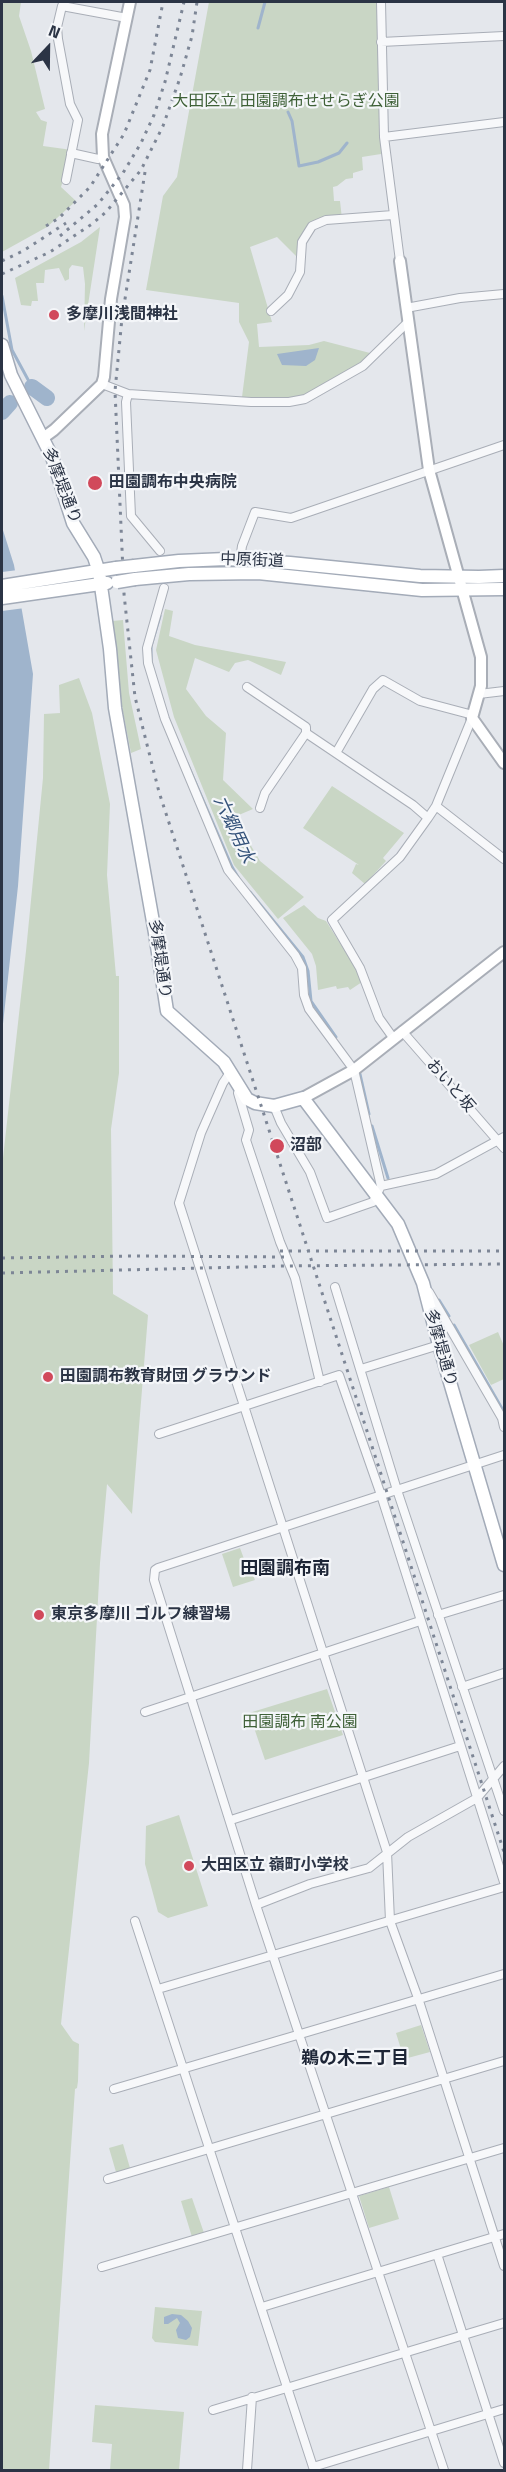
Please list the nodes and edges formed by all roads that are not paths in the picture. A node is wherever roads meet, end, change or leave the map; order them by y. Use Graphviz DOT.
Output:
graph roads {
  1 [pos="130,2"];
  2 [pos="381,2"];
  3 [pos="127,18"];
  4 [pos="504,36"];
  5 [pos="381,42"];
  6 [pos="504,122"];
  7 [pos="384,137"];
  8 [pos="72,153"];
  9 [pos="103,157"];
  10 [pos="66,180"];
  11 [pos="393,215"];
  12 [pos="400,261"];
  13 [pos="504,294"];
  14 [pos="406,308"];
  15 [pos="272,311"];
  16 [pos="407,323"];
  17 [pos="2,345"];
  18 [pos="102,384"];
  19 [pos="128,394"];
  20 [pos="43,438"];
  21 [pos="504,445"];
  22 [pos="429,470"];
  23 [pos="160,551"];
  24 [pos="240,560"];
  25 [pos="504,576"];
  26 [pos="459,577"];
  27 [pos="100,578"];
  28 [pos="83,580"];
  29 [pos="2,586"];
  30 [pos="164,588"];
  31 [pos="504,589"];
  32 [pos="463,591"];
  33 [pos="2,598"];
  34 [pos="247,687"];
  35 [pos="504,691"];
  36 [pos="479,694"];
  37 [pos="472,717"];
  38 [pos="306,733"];
  39 [pos="336,753"];
  40 [pos="504,763"];
  41 [pos="436,806"];
  42 [pos="260,808"];
  43 [pos="428,818"];
  44 [pos="504,859"];
  45 [pos="504,952"];
  46 [pos="398,1035"];
  47 [pos="354,1070"];
  48 [pos="231,1071"];
  49 [pos="241,1089"];
  50 [pos="303,1098"];
  51 [pos="274,1106"];
  52 [pos="502,1139"];
  53 [pos="504,1148"];
  54 [pos="379,1191"];
  55 [pos="423,1283"];
  56 [pos="334,1287"];
  57 [pos="439,1345"];
  58 [pos="360,1369"];
  59 [pos="320,1382"];
  60 [pos="244,1407"];
  61 [pos="504,1427"];
  62 [pos="159,1434"];
  63 [pos="504,1455"];
  64 [pos="474,1465"];
  65 [pos="398,1490"];
  66 [pos="381,1495"];
  67 [pos="282,1527"];
  68 [pos="504,1565"];
  69 [pos="504,1595"];
  70 [pos="438,1615"];
  71 [pos="420,1621"];
  72 [pos="322,1653"];
  73 [pos="504,1673"];
  74 [pos="462,1687"];
  75 [pos="190,1696"];
  76 [pos="145,1712"];
  77 [pos="460,1746"];
  78 [pos="504,1766"];
  79 [pos="362,1777"];
  80 [pos="494,1781"];
  81 [pos="477,1798"];
  82 [pos="504,1811"];
  83 [pos="231,1820"];
  84 [pos="387,1852"];
  85 [pos="504,1885"];
  86 [pos="256,1905"];
  87 [pos="135,1921"];
  88 [pos="390,1921"];
  89 [pos="273,1954"];
  90 [pos="504,1974"];
  91 [pos="158,1989"];
  92 [pos="418,1998"];
  93 [pos="300,2034"];
  94 [pos="504,2061"];
  95 [pos="185,2069"];
  96 [pos="444,2078"];
  97 [pos="114,2089"];
  98 [pos="326,2113"];
  99 [pos="208,2148"];
  100 [pos="504,2148"];
  101 [pos="469,2158"];
  102 [pos="108,2179"];
  103 [pos="353,2193"];
  104 [pos="236,2228"];
  105 [pos="504,2234"];
  106 [pos="496,2237"];
  107 [pos="437,2254"];
  108 [pos="504,2266"];
  109 [pos="102,2267"];
  110 [pos="379,2272"];
  111 [pos="262,2307"];
  112 [pos="504,2323"];
  113 [pos="462,2336"];
  114 [pos="405,2352"];
  115 [pos="288,2386"];
  116 [pos="252,2397"];
  117 [pos="504,2409"];
  118 [pos="213,2410"];
  119 [pos="488,2414"];
  120 [pos="432,2431"];
  121 [pos="504,2463"];
  122 [pos="314,2469"];
  123 [pos="247,2470"];
  124 [pos="444,2470"];
  1 -- 3 [label="street"];
  2 -- 5 [label="street"];
  3 -- 8 [label="street"];
  3 -- 9 [label="street"];
  4 -- 5 [label="street"];
  5 -- 7 [label="street"];
  6 -- 7 [label="street"];
  7 -- 11 [label="street"];
  8 -- 9 [label="street"];
  8 -- 10 [label="street"];
  9 -- 18 [label="street"];
  11 -- 12 [label="street"];
  11 -- 15 [label="street"];
  12 -- 14 [label="street"];
  13 -- 14 [label="street"];
  14 -- 16 [label="street"];
  16 -- 19 [label="street"];
  16 -- 22 [label="street"];
  17 -- 20 [label="main road, 多摩堤通り"];
  18 -- 19 [label="street"];
  18 -- 20 [label="street"];
  19 -- 23 [label="street"];
  20 -- 27 [label="main road, 多摩堤通り"];
  21 -- 22 [label="street"];
  22 -- 24 [label="street"];
  22 -- 26 [label="street"];
  24 -- 26 [label="main road, 中原街道"];
  24 -- 27 [label="main road, 中原街道, bridge"];
  25 -- 26 [label="main road, 中原街道"];
  26 -- 32 [label="street"];
  27 -- 28 [label="main road, 中原街道"];
  27 -- 32 [label="main road, 中原街道, bridge"];
  27 -- 48 [label="main road, 多摩堤通り"];
  28 -- 29 [label="main road, 中原街道"];
  28 -- 33 [label="main road, 中原街道"];
  30 -- 47 [label="street"];
  31 -- 32 [label="main road, 中原街道"];
  32 -- 36 [label="street"];
  34 -- 38 [label="street"];
  35 -- 36 [label="street"];
  36 -- 37 [label="street"];
  37 -- 39 [label="street"];
  37 -- 40 [label="street"];
  37 -- 41 [label="street"];
  38 -- 39 [label="street"];
  38 -- 42 [label="street"];
  39 -- 43 [label="street"];
  41 -- 43 [label="street"];
  41 -- 44 [label="street"];
  43 -- 46 [label="street, おいと坂"];
  45 -- 46 [label="street"];
  46 -- 47 [label="street"];
  46 -- 52 [label="street, おいと坂"];
  47 -- 50 [label="street"];
  47 -- 54 [label="street"];
  48 -- 49 [label="main road, 多摩堤通り"];
  48 -- 60 [label="street"];
  49 -- 51 [label="main road, 多摩堤通り"];
  49 -- 59 [label="street"];
  50 -- 51 [label="main road"];
  50 -- 54 [label="main road, 多摩堤通り"];
  51 -- 54 [label="street"];
  52 -- 53 [label="street, おいと坂"];
  52 -- 54 [label="street"];
  54 -- 55 [label="main road, 多摩堤通り"];
  55 -- 57 [label="main road, 多摩堤通り"];
  55 -- 61 [label="street"];
  56 -- 58 [label="street"];
  57 -- 58 [label="street"];
  57 -- 64 [label="main road, 多摩堤通り"];
  58 -- 65 [label="street"];
  59 -- 60 [label="street"];
  59 -- 66 [label="street"];
  60 -- 62 [label="street"];
  60 -- 67 [label="street"];
  63 -- 64 [label="street"];
  64 -- 65 [label="street"];
  64 -- 68 [label="main road, 多摩堤通り"];
  65 -- 66 [label="street"];
  65 -- 70 [label="street"];
  66 -- 67 [label="street"];
  66 -- 71 [label="street"];
  67 -- 72 [label="street"];
  67 -- 75 [label="street"];
  69 -- 70 [label="street"];
  70 -- 74 [label="street"];
  71 -- 72 [label="street"];
  71 -- 77 [label="street"];
  72 -- 75 [label="street"];
  72 -- 79 [label="street"];
  73 -- 74 [label="street"];
  74 -- 80 [label="street"];
  75 -- 76 [label="street"];
  75 -- 83 [label="street"];
  77 -- 79 [label="street"];
  77 -- 81 [label="street"];
  78 -- 80 [label="street"];
  79 -- 83 [label="street"];
  79 -- 84 [label="street"];
  80 -- 81 [label="street"];
  80 -- 82 [label="street"];
  81 -- 84 [label="street"];
  81 -- 85 [label="street"];
  83 -- 86 [label="street"];
  84 -- 86 [label="street"];
  84 -- 88 [label="street"];
  85 -- 88 [label="street"];
  86 -- 89 [label="street"];
  87 -- 91 [label="street"];
  88 -- 89 [label="street"];
  88 -- 92 [label="street"];
  89 -- 91 [label="street"];
  89 -- 93 [label="street"];
  90 -- 92 [label="street"];
  91 -- 95 [label="street"];
  92 -- 93 [label="street"];
  92 -- 96 [label="street"];
  93 -- 95 [label="street"];
  93 -- 98 [label="street"];
  94 -- 96 [label="street"];
  95 -- 97 [label="street"];
  95 -- 99 [label="street"];
  96 -- 98 [label="street"];
  96 -- 101 [label="street"];
  98 -- 99 [label="street"];
  98 -- 103 [label="street"];
  99 -- 102 [label="street"];
  99 -- 104 [label="street"];
  100 -- 101 [label="street"];
  101 -- 103 [label="street"];
  101 -- 106 [label="street"];
  103 -- 104 [label="street"];
  103 -- 110 [label="street"];
  104 -- 109 [label="street"];
  104 -- 111 [label="street"];
  105 -- 106 [label="street"];
  106 -- 107 [label="street"];
  106 -- 108 [label="street"];
  107 -- 110 [label="street"];
  107 -- 113 [label="street"];
  110 -- 111 [label="street"];
  110 -- 114 [label="street"];
  111 -- 115 [label="street"];
  112 -- 113 [label="street"];
  113 -- 114 [label="street"];
  113 -- 119 [label="street"];
  114 -- 115 [label="street"];
  114 -- 120 [label="street"];
  115 -- 116 [label="street"];
  115 -- 122 [label="street"];
  116 -- 118 [label="street"];
  116 -- 123 [label="street"];
  117 -- 119 [label="street"];
  119 -- 120 [label="street"];
  119 -- 121 [label="street"];
  120 -- 122 [label="street"];
  120 -- 124 [label="street"];
}
